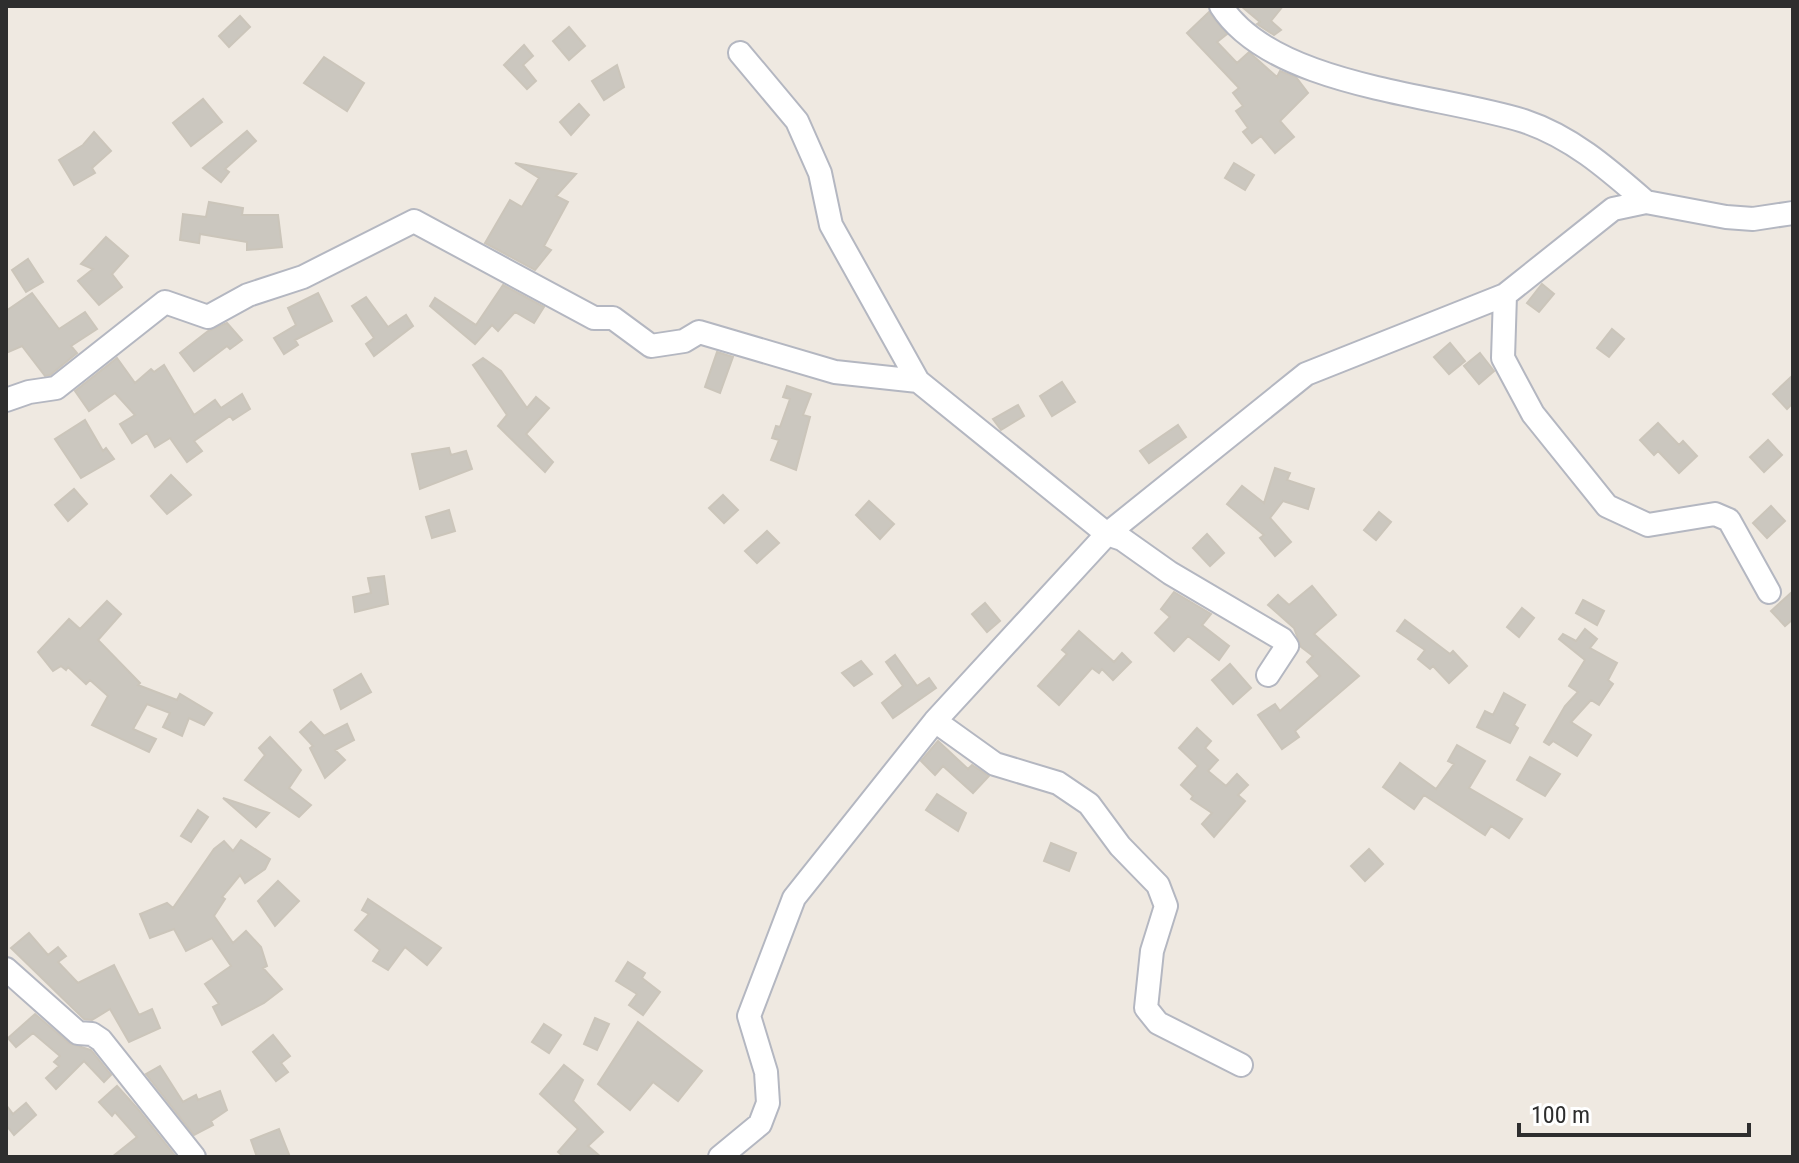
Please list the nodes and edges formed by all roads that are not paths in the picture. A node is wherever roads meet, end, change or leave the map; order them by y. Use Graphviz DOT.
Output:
graph roads {
  1 [pos="1221,6"];
  2 [pos="740,53"];
  3 [pos="1646,202"];
  4 [pos="1793,213"];
  5 [pos="1505,295"];
  6 [pos="918,381"];
  7 [pos="6,400"];
  8 [pos="1107,534"];
  9 [pos="1769,592"];
  10 [pos="1268,675"];
  11 [pos="935,721"];
  12 [pos="6,969"];
  13 [pos="1241,1065"];
  14 [pos="194,1157"];
  15 [pos="720,1157"];
  1 -- 3 [label="street"];
  2 -- 6 [label="street"];
  3 -- 4 [label="street"];
  3 -- 5 [label="street"];
  5 -- 8 [label="street"];
  5 -- 9 [label="street"];
  6 -- 7 [label="street"];
  6 -- 8 [label="street"];
  8 -- 10 [label="street"];
  8 -- 11 [label="street"];
  11 -- 13 [label="street"];
  11 -- 15 [label="street"];
  12 -- 14 [label="street"];
}
